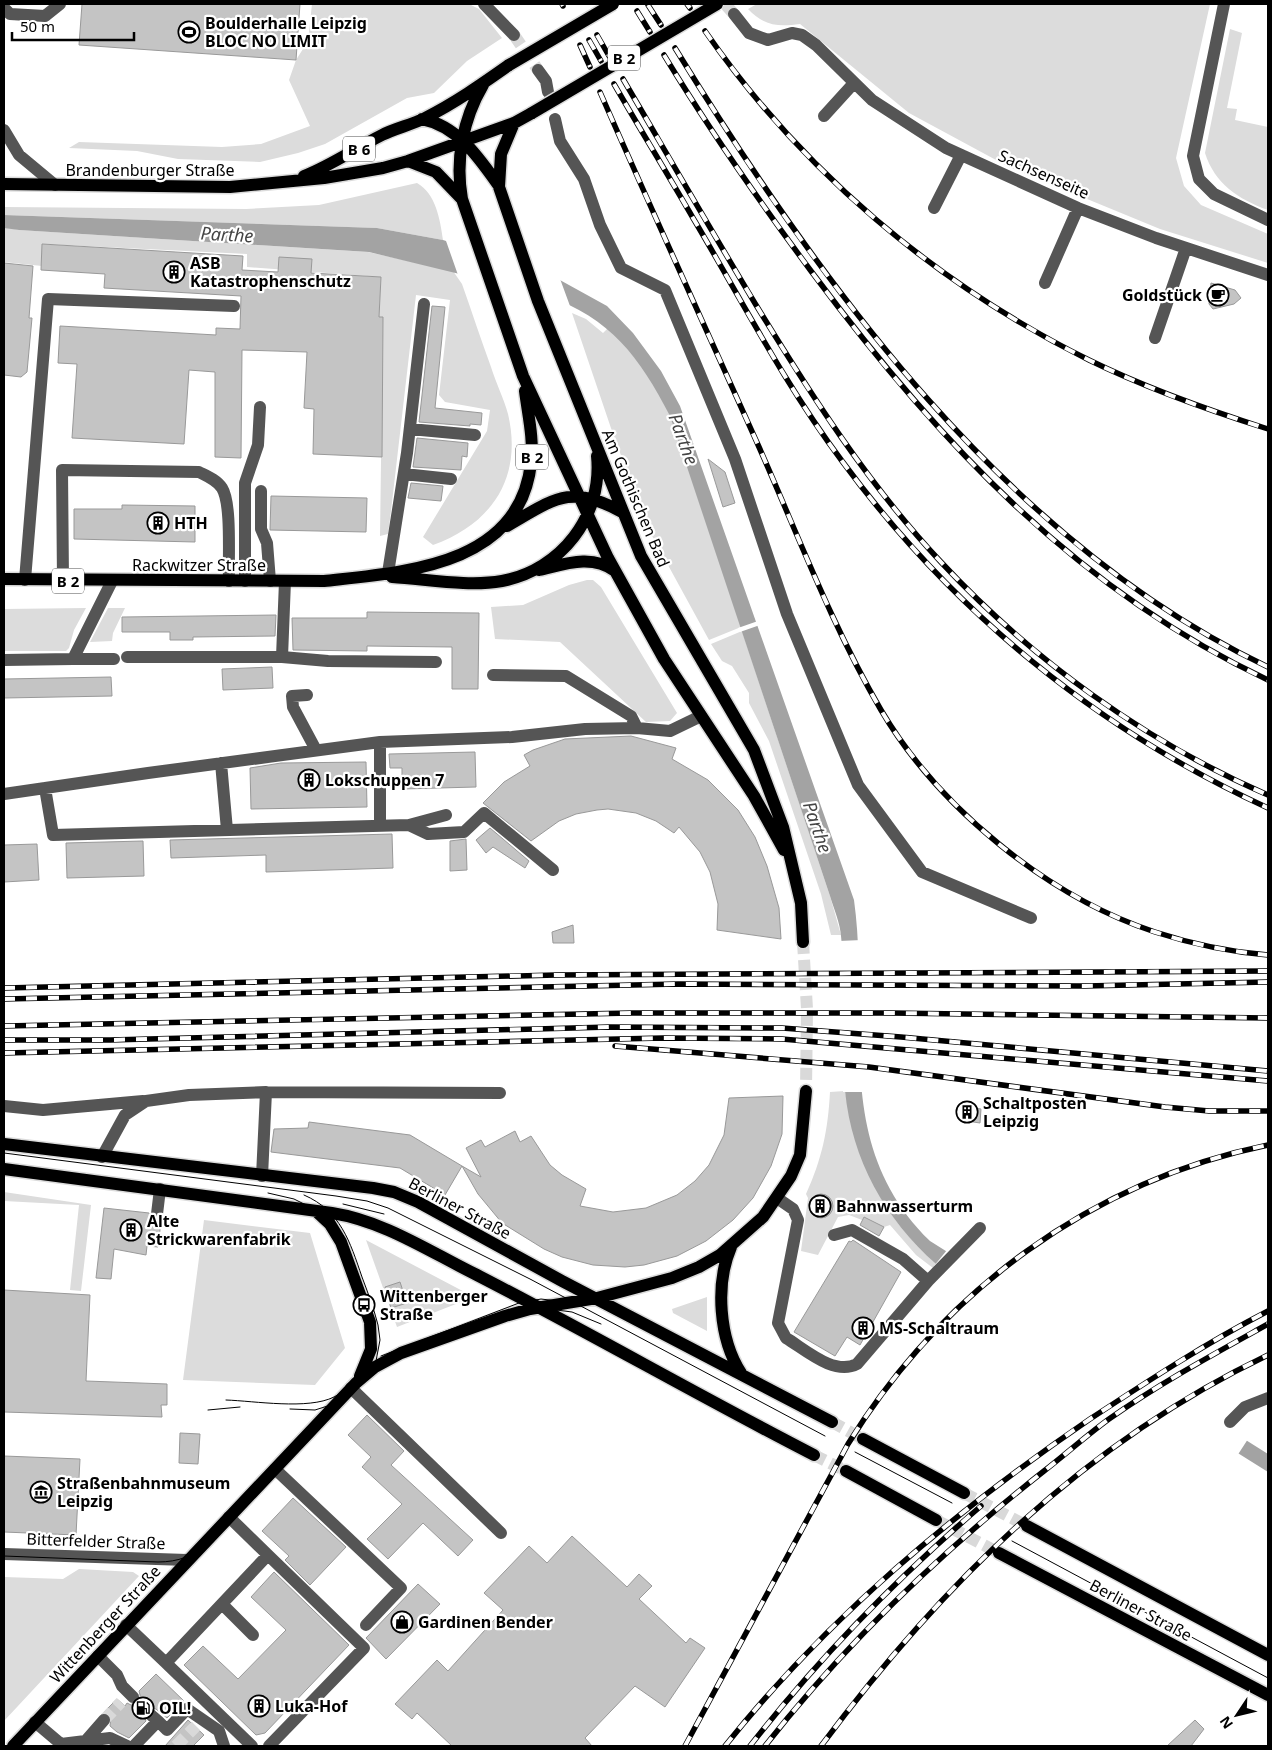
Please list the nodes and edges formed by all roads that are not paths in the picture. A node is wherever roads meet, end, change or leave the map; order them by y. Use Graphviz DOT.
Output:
graph roads {
  1 [pos="60,4"];
  2 [pos="484,4"];
  3 [pos="613,4"];
  4 [pos="717,4"];
  5 [pos="1224,4"];
  6 [pos="4,8"];
  7 [pos="734,14"];
  8 [pos="514,35"];
  9 [pos="538,70"];
  10 [pos="854,83"];
  11 [pos="483,85"];
  12 [pos="548,92"];
  13 [pos="824,116"];
  14 [pos="555,119"];
  15 [pos="422,120"];
  16 [pos="514,123"];
  17 [pos="4,130"];
  18 [pos="462,141"];
  19 [pos="961,155"];
  20 [pos="408,161"];
  21 [pos="295,180"];
  22 [pos="4,184"];
  23 [pos="55,185"];
  24 [pos="499,187"];
  25 [pos="462,199"];
  26 [pos="934,208"];
  27 [pos="1078,208"];
  28 [pos="1268,220"];
  29 [pos="1186,248"];
  30 [pos="1268,275"];
  31 [pos="1045,283"];
  32 [pos="424,304"];
  33 [pos="234,306"];
  34 [pos="1155,338"];
  35 [pos="523,376"];
  36 [pos="260,407"];
  37 [pos="410,429"];
  38 [pos="476,435"];
  39 [pos="595,443"];
  40 [pos="404,474"];
  41 [pos="451,479"];
  42 [pos="261,491"];
  43 [pos="579,496"];
  44 [pos="593,498"];
  45 [pos="622,512"];
  46 [pos="588,514"];
  47 [pos="500,530"];
  48 [pos="615,571"];
  49 [pos="529,572"];
  50 [pos="388,573"];
  51 [pos="372,576"];
  52 [pos="4,579"];
  53 [pos="25,580"];
  54 [pos="62,581"];
  55 [pos="112,581"];
  56 [pos="228,581"];
  57 [pos="245,581"];
  58 [pos="270,581"];
  59 [pos="285,581"];
  60 [pos="4,584"];
  61 [pos="282,657"];
  62 [pos="73,659"];
  63 [pos="4,660"];
  64 [pos="436,662"];
  65 [pos="493,675"];
  66 [pos="307,695"];
  67 [pos="701,716"];
  68 [pos="637,728"];
  69 [pos="380,742"];
  70 [pos="316,750"];
  71 [pos="221,763"];
  72 [pos="46,788"];
  73 [pos="4,794"];
  74 [pos="446,815"];
  75 [pos="409,824"];
  76 [pos="380,825"];
  77 [pos="227,830"];
  78 [pos="792,864"];
  79 [pos="554,870"];
  80 [pos="1031,918"];
  81 [pos="803,942"];
  82 [pos="806,1091"];
  83 [pos="266,1092"];
  84 [pos="500,1093"];
  85 [pos="146,1101"];
  86 [pos="4,1106"];
  87 [pos="4,1144"];
  88 [pos="102,1157"];
  89 [pos="4,1169"];
  90 [pos="262,1176"];
  91 [pos="160,1189"];
  92 [pos="777,1198"];
  93 [pos="316,1210"];
  94 [pos="157,1214"];
  95 [pos="980,1228"];
  96 [pos="834,1235"];
  97 [pos="731,1247"];
  98 [pos="928,1282"];
  99 [pos="597,1298"];
  100 [pos="541,1308"];
  101 [pos="741,1373"];
  102 [pos="354,1385"];
  103 [pos="1268,1398"];
  104 [pos="832,1422"];
  105 [pos="1230,1422"];
  106 [pos="863,1439"];
  107 [pos="814,1455"];
  108 [pos="275,1469"];
  109 [pos="846,1471"];
  110 [pos="964,1493"];
  111 [pos="229,1517"];
  112 [pos="936,1520"];
  113 [pos="1026,1526"];
  114 [pos="501,1533"];
  115 [pos="999,1553"];
  116 [pos="4,1554"];
  117 [pos="268,1555"];
  118 [pos="187,1560"];
  119 [pos="222,1604"];
  120 [pos="126,1625"];
  121 [pos="366,1625"];
  122 [pos="253,1634"];
  123 [pos="1268,1655"];
  124 [pos="98,1656"];
  125 [pos="166,1663"];
  126 [pos="1268,1695"];
  127 [pos="127,1700"];
  128 [pos="104,1720"];
  129 [pos="35,1722"];
  130 [pos="83,1744"];
  131 [pos="15,1745"];
  132 [pos="127,1746"];
  133 [pos="134,1746"];
  134 [pos="224,1746"];
  135 [pos="252,1746"];
  136 [pos="269,1746"];
  1 -- 6 [label="street"];
  2 -- 8 [label="street"];
  3 -- 11 [label="main road, Brandenburger Straße / B 2, bridge"];
  4 -- 16 [label="main road, Brandenburger Straße / B 2, bridge"];
  5 -- 28 [label="street"];
  7 -- 10 [label="street, Sachsenseite"];
  9 -- 12 [label="street"];
  10 -- 13 [label="street"];
  10 -- 19 [label="street, Sachsenseite"];
  11 -- 15 [label="main road, Brandenburger Straße"];
  11 -- 18 [label="main road, Am Gothischen Bad / B 2"];
  14 -- 80 [label="street"];
  15 -- 18 [label="main road"];
  15 -- 21 [label="main road, Brandenburger Straße / B 6"];
  16 -- 18 [label="main road, Brandenburger Straße"];
  16 -- 24 [label="main road, Am Gothischen Bad / B 2"];
  17 -- 23 [label="street"];
  18 -- 20 [label="main road, Brandenburger Straße"];
  18 -- 24 [label="main road, Am Gothischen Bad"];
  18 -- 25 [label="main road, Am Gothischen Bad / B 2"];
  19 -- 26 [label="street"];
  19 -- 27 [label="street, Sachsenseite"];
  20 -- 21 [label="main road, Brandenburger Straße / B 6"];
  20 -- 25 [label="main road, Am Gothischen Bad"];
  21 -- 23 [label="main road, Brandenburger Straße / B 6"];
  22 -- 23 [label="main road, Brandenburger Straße / B 6"];
  24 -- 39 [label="main road, Am Gothischen Bad / B 2"];
  25 -- 35 [label="main road, Am Gothischen Bad / B 2"];
  27 -- 29 [label="street, Sachsenseite"];
  27 -- 31 [label="street"];
  29 -- 30 [label="street, Sachsenseite"];
  29 -- 34 [label="street"];
  32 -- 37 [label="street"];
  33 -- 53 [label="street"];
  35 -- 43 [label="main road, Am Gothischen Bad"];
  35 -- 47 [label="main road, Rackwitzer Straße / B 2"];
  36 -- 57 [label="street"];
  37 -- 38 [label="street"];
  37 -- 40 [label="street"];
  39 -- 44 [label="main road, B 2"];
  39 -- 45 [label="main road, Am Gothischen Bad"];
  40 -- 41 [label="street"];
  40 -- 50 [label="street"];
  42 -- 58 [label="street"];
  43 -- 44 [label="main road"];
  43 -- 46 [label="main road, Am Gothischen Bad"];
  43 -- 47 [label="main road"];
  44 -- 45 [label="main road"];
  44 -- 46 [label="main road, B 2"];
  45 -- 78 [label="main road, Am Gothischen Bad"];
  46 -- 48 [label="main road, Am Gothischen Bad"];
  46 -- 49 [label="main road, Rackwitzer Straße / B 2"];
  47 -- 50 [label="main road, Rackwitzer Straße / B 2"];
  48 -- 49 [label="main road"];
  48 -- 67 [label="main road, Am Gothischen Bad"];
  49 -- 51 [label="main road, Rackwitzer Straße / B 2"];
  50 -- 51 [label="main road, Rackwitzer Straße / B 2"];
  51 -- 59 [label="main road, Rackwitzer Straße / B 2"];
  52 -- 53 [label="main road, Rackwitzer Straße / B 2"];
  53 -- 54 [label="main road, Rackwitzer Straße / B 2"];
  53 -- 60 [label="main road, Rackwitzer Straße / B 2"];
  54 -- 55 [label="main road, Rackwitzer Straße / B 2"];
  54 -- 56 [label="street"];
  55 -- 56 [label="main road, Rackwitzer Straße / B 2"];
  55 -- 62 [label="street"];
  56 -- 57 [label="main road, Rackwitzer Straße / B 2"];
  57 -- 58 [label="main road, Rackwitzer Straße / B 2"];
  58 -- 59 [label="main road, Rackwitzer Straße / B 2"];
  59 -- 61 [label="street"];
  61 -- 62 [label="street"];
  61 -- 64 [label="street"];
  62 -- 63 [label="street"];
  65 -- 68 [label="street"];
  66 -- 70 [label="street"];
  67 -- 68 [label="street"];
  67 -- 78 [label="main road, Am Gothischen Bad"];
  68 -- 69 [label="street"];
  69 -- 70 [label="street"];
  69 -- 76 [label="street"];
  70 -- 71 [label="street"];
  71 -- 72 [label="street"];
  71 -- 77 [label="street"];
  72 -- 73 [label="street"];
  72 -- 77 [label="street"];
  74 -- 75 [label="street"];
  75 -- 76 [label="street"];
  75 -- 79 [label="street"];
  76 -- 77 [label="street"];
  78 -- 81 [label="main road, Am Gothischen Bad"];
  82 -- 92 [label="main road"];
  83 -- 84 [label="street"];
  83 -- 85 [label="street"];
  83 -- 90 [label="street"];
  85 -- 86 [label="street"];
  85 -- 88 [label="street"];
  87 -- 88 [label="main road, Berliner Straße"];
  88 -- 90 [label="main road, Berliner Straße"];
  89 -- 91 [label="main road"];
  90 -- 99 [label="main road, Berliner Straße"];
  91 -- 93 [label="main road"];
  91 -- 94 [label="street"];
  92 -- 97 [label="main road"];
  92 -- 98 [label="street"];
  93 -- 100 [label="main road"];
  93 -- 102 [label="main road"];
  95 -- 98 [label="street"];
  96 -- 98 [label="street"];
  97 -- 99 [label="main road"];
  97 -- 101 [label="main road"];
  99 -- 100 [label="main road"];
  99 -- 101 [label="main road, Berliner Straße"];
  100 -- 102 [label="main road, Wittenberger Straße"];
  100 -- 107 [label="main road"];
  101 -- 104 [label="main road, Berliner Straße"];
  102 -- 108 [label="main road, Wittenberger Straße"];
  102 -- 114 [label="street"];
  103 -- 105 [label="street"];
  106 -- 110 [label="main road"];
  108 -- 111 [label="main road, Wittenberger Straße"];
  108 -- 121 [label="street"];
  109 -- 112 [label="main road"];
  111 -- 117 [label="street"];
  111 -- 118 [label="main road, Wittenberger Straße"];
  113 -- 123 [label="main road, Berliner Straße"];
  115 -- 126 [label="main road, Berliner Straße"];
  116 -- 118 [label="street, Bitterfelder Straße"];
  117 -- 119 [label="street"];
  117 -- 136 [label="street"];
  118 -- 120 [label="main road, Wittenberger Straße"];
  119 -- 122 [label="street"];
  119 -- 125 [label="street"];
  120 -- 124 [label="main road, Wittenberger Straße"];
  120 -- 125 [label="street"];
  124 -- 127 [label="street"];
  124 -- 129 [label="main road, Wittenberger Straße"];
  125 -- 135 [label="street"];
  128 -- 130 [label="street"];
  129 -- 130 [label="street"];
  129 -- 131 [label="main road, Wittenberger Straße"];
  130 -- 132 [label="street"];
  133 -- 134 [label="street"];
}
